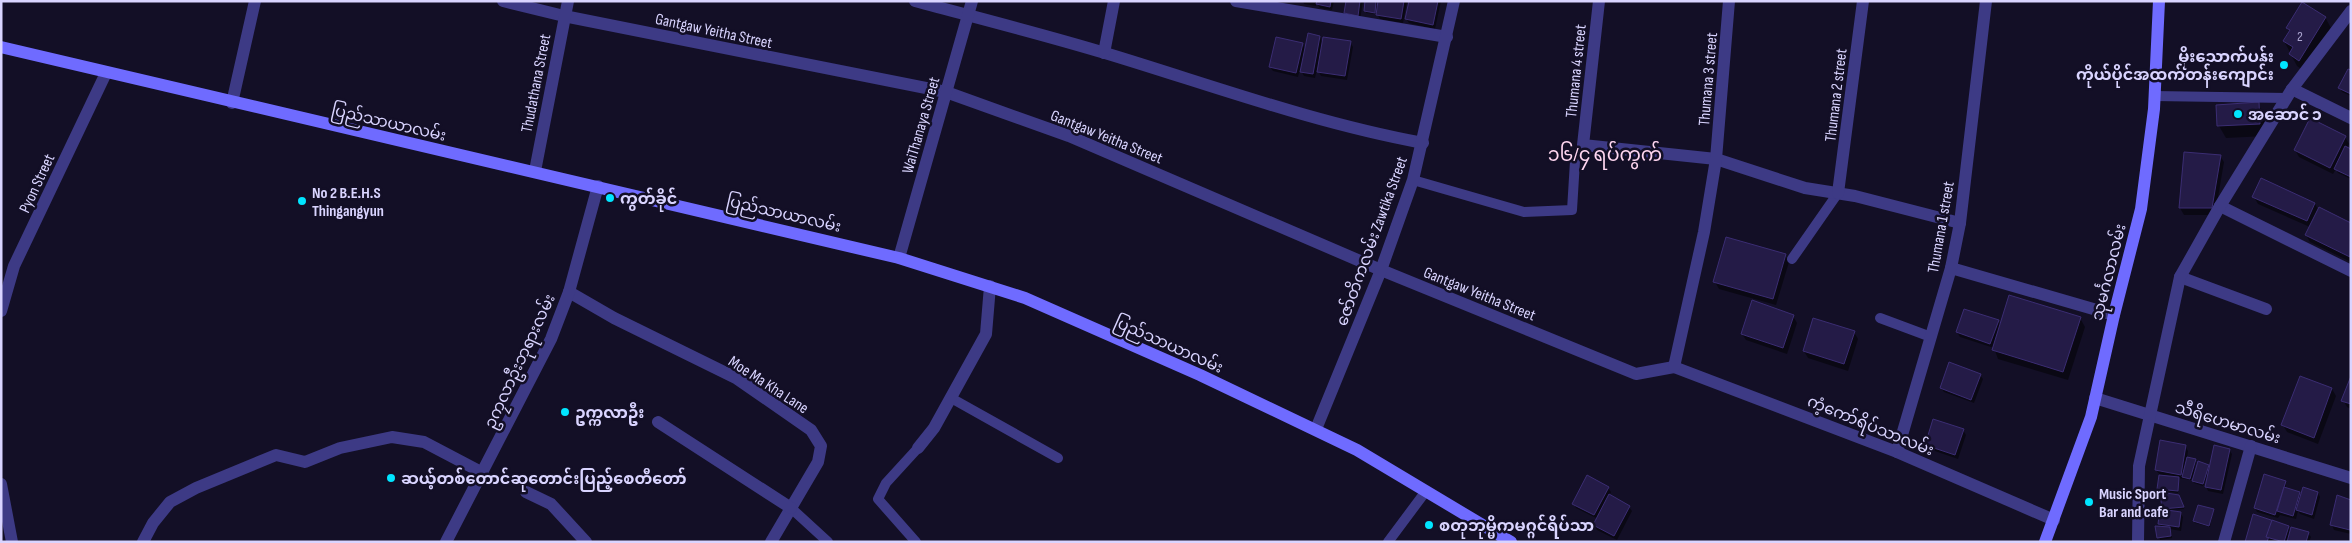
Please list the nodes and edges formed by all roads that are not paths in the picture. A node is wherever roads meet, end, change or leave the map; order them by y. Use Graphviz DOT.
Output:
graph roads {
  1 [pos="255,1"];
  2 [pos="503,1"];
  3 [pos="568,1"];
  4 [pos="915,1"];
  5 [pos="972,1"];
  6 [pos="1114,1"];
  7 [pos="1236,1"];
  8 [pos="1454,1"];
  9 [pos="1599,1"];
  10 [pos="1730,1"];
  11 [pos="1863,1"];
  12 [pos="1986,1"];
  13 [pos="2159,1"];
  14 [pos="2351,11"];
  15 [pos="564,16"];
  16 [pos="968,16"];
  17 [pos="1447,37"];
  18 [pos="1,47"];
  19 [pos="1104,53"];
  20 [pos="106,72"];
  21 [pos="946,92"];
  22 [pos="2289,94"];
  23 [pos="2154,96"];
  24 [pos="232,103"];
  25 [pos="2351,118"];
  26 [pos="1423,143"];
  27 [pos="1583,145"];
  28 [pos="1716,159"];
  29 [pos="535,171"];
  30 [pos="1413,180"];
  31 [pos="598,186"];
  32 [pos="1838,193"];
  33 [pos="2220,206"];
  34 [pos="1960,223"];
  35 [pos="899,258"];
  36 [pos="1792,259"];
  37 [pos="1951,268"];
  38 [pos="1380,270"];
  39 [pos="2351,271"];
  40 [pos="2180,276"];
  41 [pos="990,286"];
  42 [pos="569,292"];
  43 [pos="2266,309"];
  44 [pos="1,310"];
  45 [pos="2114,315"];
  46 [pos="1880,318"];
  47 [pos="1931,337"];
  48 [pos="1674,367"];
  49 [pos="950,398"];
  50 [pos="2095,398"];
  51 [pos="2149,415"];
  52 [pos="658,422"];
  53 [pos="1316,429"];
  54 [pos="2251,446"];
  55 [pos="918,448"];
  56 [pos="1898,452"];
  57 [pos="1058,458"];
  58 [pos="483,473"];
  59 [pos="2351,478"];
  60 [pos="1,484"];
  61 [pos="1426,491"];
  62 [pos="526,492"];
  63 [pos="791,508"];
  64 [pos="2054,520"];
  65 [pos="12,542"];
  66 [pos="143,542"];
  67 [pos="446,542"];
  68 [pos="586,542"];
  69 [pos="771,542"];
  70 [pos="828,542"];
  71 [pos="916,542"];
  72 [pos="1388,542"];
  73 [pos="1512,542"];
  74 [pos="2045,542"];
  75 [pos="2138,542"];
  76 [pos="2224,542"];
  1 -- 24 [label="street"];
  2 -- 15 [label="street, Gantgaw Yeitha Street"];
  3 -- 15 [label="street, Thudathana Street"];
  4 -- 16 [label="street"];
  5 -- 16 [label="street, WaiThanaya Street"];
  6 -- 19 [label="street"];
  7 -- 17 [label="street"];
  8 -- 17 [label="street, ဇော်တိကလမ်း Zawtika Street"];
  9 -- 27 [label="street, Thumana 4 street"];
  10 -- 28 [label="street, Thumana 3 street"];
  11 -- 32 [label="street, Thumana 2 street"];
  12 -- 34 [label="street, Thumana 1 street"];
  13 -- 23 [label="street, သုမင်္ဂလာလမ်း"];
  14 -- 22 [label="street"];
  15 -- 21 [label="street, Gantgaw Yeitha Street"];
  15 -- 29 [label="street, Thudathana Street"];
  16 -- 19 [label="street"];
  16 -- 21 [label="street, WaiThanaya Street"];
  17 -- 26 [label="street, ဇော်တိကလမ်း Zawtika Street"];
  18 -- 20 [label="street, ပြည်သာယာလမ်း"];
  19 -- 26 [label="street"];
  20 -- 24 [label="street, ပြည်သာယာလမ်း"];
  20 -- 44 [label="street, Pyon Street"];
  21 -- 35 [label="street, WaiThanaya Street"];
  21 -- 38 [label="street, Gantgaw Yeitha Street"];
  22 -- 23 [label="lane"];
  22 -- 25 [label="street"];
  22 -- 33 [label="street"];
  23 -- 45 [label="street, သုမင်္ဂလာလမ်း"];
  24 -- 29 [label="street, ပြည်သာယာလမ်း"];
  26 -- 30 [label="street, ဇော်တိကလမ်း Zawtika Street"];
  27 -- 28 [label="street"];
  27 -- 30 [label="lane"];
  28 -- 32 [label="street"];
  28 -- 48 [label="street, Thumana 3 street"];
  29 -- 31 [label="street, ပြည်သာယာလမ်း"];
  30 -- 38 [label="street, ဇော်တိကလမ်း Zawtika Street"];
  31 -- 35 [label="street, ပြည်သာယာလမ်း"];
  31 -- 42 [label="street, ဥကၠလာဦးဘုရားလမ်း"];
  32 -- 34 [label="street"];
  32 -- 36 [label="lane"];
  33 -- 39 [label="street"];
  33 -- 40 [label="street"];
  34 -- 37 [label="street, Thumana 1 street"];
  35 -- 41 [label="street, ပြည်သာယာလမ်း"];
  37 -- 45 [label="street"];
  37 -- 47 [label="street, Thumana 1 street"];
  38 -- 48 [label="street, Gantgaw Yeitha Street"];
  38 -- 53 [label="street, ဇော်တိကလမ်း Zawtika Street"];
  40 -- 43 [label="street"];
  40 -- 51 [label="street"];
  41 -- 49 [label="street"];
  41 -- 53 [label="street, ပြည်သာယာလမ်း"];
  42 -- 58 [label="street, ဥကၠလာဦးဘုရားလမ်း"];
  42 -- 63 [label="street, Moe Ma Kha Lane"];
  45 -- 50 [label="street, သုမင်္ဂလာလမ်း"];
  46 -- 47 [label="lane"];
  47 -- 56 [label="street, Thumana 1 street"];
  48 -- 56 [label="street, ကံ့ကော်ရိပ်သာလမ်း"];
  49 -- 55 [label="street"];
  49 -- 57 [label="lane"];
  50 -- 51 [label="street, သီရိဟေမာလမ်း"];
  50 -- 64 [label="street, သုမင်္ဂလာလမ်း"];
  51 -- 54 [label="street, သီရိဟေမာလမ်း"];
  51 -- 75 [label="street"];
  52 -- 63 [label="street"];
  53 -- 61 [label="street, ပြည်သာယာလမ်း"];
  54 -- 59 [label="street, သီရိဟေမာလမ်း"];
  54 -- 76 [label="street"];
  55 -- 71 [label="lane"];
  56 -- 64 [label="street, ကံ့ကော်ရိပ်သာလမ်း"];
  58 -- 66 [label="street"];
  58 -- 67 [label="street, ဥကၠလာဦးဘုရားလမ်း"];
  60 -- 65 [label="street"];
  61 -- 72 [label="lane"];
  61 -- 73 [label="street, ပြည်သာယာလမ်း"];
  62 -- 68 [label="street"];
  63 -- 69 [label="street, Moe Ma Kha Lane"];
  63 -- 70 [label="lane"];
  64 -- 74 [label="street, သုမင်္ဂလာလမ်း"];
}
